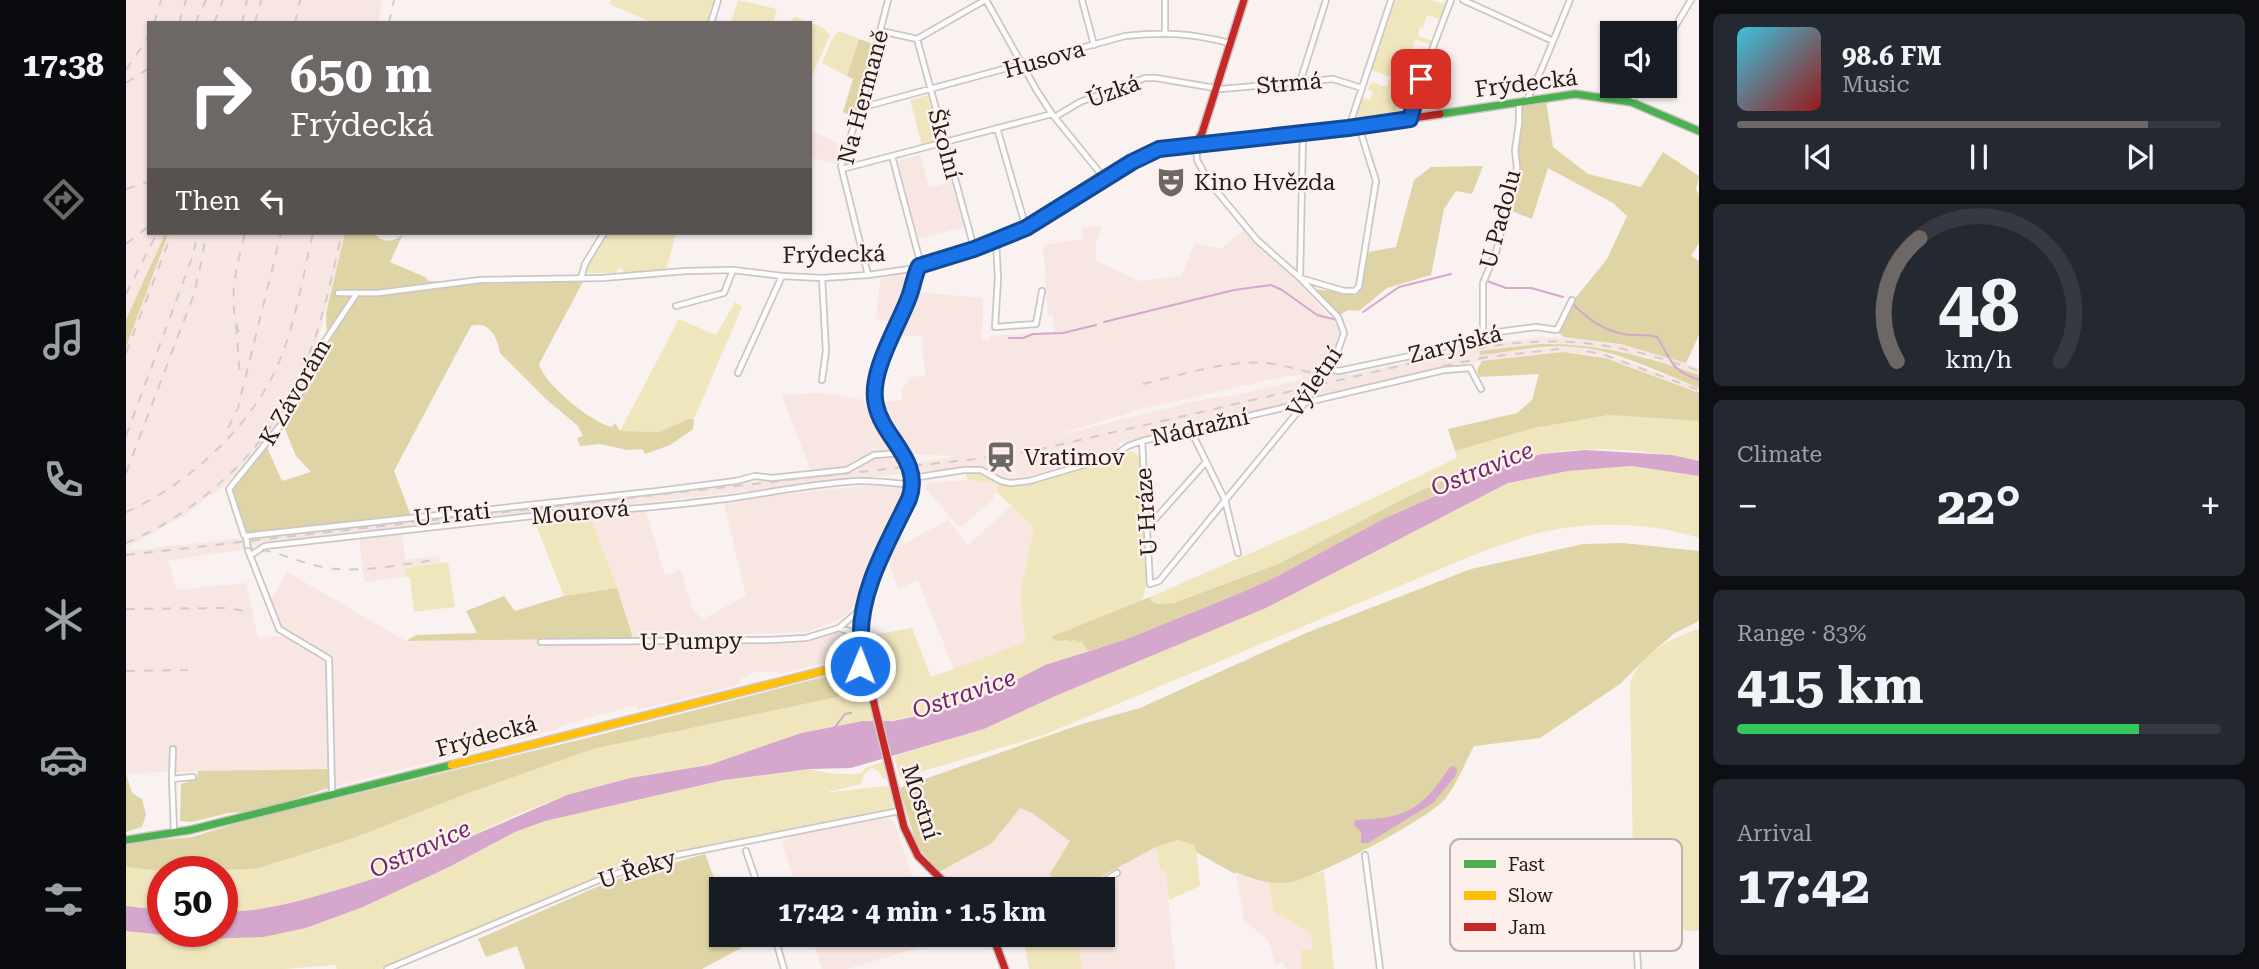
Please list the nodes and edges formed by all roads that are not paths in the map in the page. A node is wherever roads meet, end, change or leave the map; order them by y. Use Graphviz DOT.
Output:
graph roads {
  1 [pos="718,0"];
  2 [pos="888,0"];
  3 [pos="985,0"];
  4 [pos="1082,0"];
  5 [pos="1165,0"];
  6 [pos="1244,0"];
  7 [pos="1326,0"];
  8 [pos="1391,0"];
  9 [pos="1451,0"];
  10 [pos="1463,0"];
  11 [pos="1570,0"];
  12 [pos="1691,0"];
  13 [pos="711,21"];
  14 [pos="1677,23"];
  15 [pos="881,31"];
  16 [pos="1165,32"];
  17 [pos="917,39"];
  18 [pos="1553,41"];
  19 [pos="1230,43"];
  20 [pos="1094,45"];
  21 [pos="1023,65"];
  22 [pos="1300,82"];
  23 [pos="1362,88"];
  24 [pos="1216,89"];
  25 [pos="931,90"];
  26 [pos="1633,98"];
  27 [pos="1523,100"];
  28 [pos="1631,102"];
  29 [pos="860,108"];
  30 [pos="1054,116"];
  31 [pos="1410,119"];
  32 [pos="1359,127"];
  33 [pos="997,128"];
  34 [pos="1348,128"];
  35 [pos="1699,131"];
  36 [pos="1303,134"];
  37 [pos="944,142"];
  38 [pos="1196,144"];
  39 [pos="892,156"];
  40 [pos="842,169"];
  41 [pos="1105,179"];
  42 [pos="1024,221"];
  43 [pos="603,235"];
  44 [pos="996,242"];
  45 [pos="974,249"];
  46 [pos="919,267"];
  47 [pos="733,270"];
  48 [pos="868,275"];
  49 [pos="782,276"];
  50 [pos="581,278"];
  51 [pos="822,278"];
  52 [pos="1300,278"];
  53 [pos="1042,291"];
  54 [pos="338,293"];
  55 [pos="358,293"];
  56 [pos="1571,302"];
  57 [pos="677,306"];
  58 [pos="1483,336"];
  59 [pos="1326,368"];
  60 [pos="738,373"];
  61 [pos="822,380"];
  62 [pos="1480,389"];
  63 [pos="1305,403"];
  64 [pos="1190,429"];
  65 [pos="1142,441"];
  66 [pos="903,453"];
  67 [pos="1206,462"];
  68 [pos="912,481"];
  69 [pos="1225,500"];
  70 [pos="1147,527"];
  71 [pos="245,535"];
  72 [pos="1238,553"];
  73 [pos="251,555"];
  74 [pos="1150,584"];
  75 [pos="862,608"];
  76 [pos="839,628"];
  77 [pos="861,635"];
  78 [pos="541,642"];
  79 [pos="859,662"];
  80 [pos="173,749"];
  81 [pos="193,777"];
  82 [pos="172,779"];
  83 [pos="332,795"];
  84 [pos="899,811"];
  85 [pos="174,833"];
  86 [pos="126,840"];
  87 [pos="746,851"];
  88 [pos="1365,855"];
  89 [pos="1117,873"];
  90 [pos="755,877"];
  91 [pos="939,877"];
  92 [pos="1111,877"];
  93 [pos="778,947"];
  94 [pos="997,947"];
  95 [pos="1636,951"];
  96 [pos="387,969"];
  97 [pos="784,969"];
  98 [pos="1005,969"];
  99 [pos="1380,969"];
  100 [pos="1637,969"];
  1 -- 13 [label="street"];
  2 -- 15 [label="street, Na Hermaně"];
  3 -- 17 [label="street"];
  3 -- 21 [label="street"];
  4 -- 20 [label="street"];
  5 -- 16 [label="street"];
  6 -- 19 [label="main road"];
  7 -- 22 [label="street"];
  8 -- 23 [label="street"];
  9 -- 31 [label="street"];
  10 -- 18 [label="street"];
  11 -- 18 [label="street"];
  12 -- 14 [label="street"];
  15 -- 17 [label="street"];
  15 -- 29 [label="street, Na Hermaně"];
  16 -- 19 [label="street, Husova"];
  16 -- 20 [label="street, Husova"];
  17 -- 25 [label="street, Školní"];
  18 -- 27 [label="street"];
  19 -- 24 [label="main road"];
  20 -- 21 [label="street, Husova"];
  21 -- 25 [label="street, Husova"];
  21 -- 30 [label="street"];
  22 -- 23 [label="street, Strmá"];
  22 -- 24 [label="street, Strmá"];
  23 -- 34 [label="street"];
  24 -- 30 [label="street, Úzká"];
  24 -- 38 [label="main road"];
  25 -- 29 [label="street, Husova"];
  25 -- 37 [label="street, Školní"];
  26 -- 28 [label="street"];
  27 -- 28 [label="main road, Frýdecká"];
  27 -- 31 [label="main road, Frýdecká"];
  27 -- 58 [label="street, U Padolu"];
  28 -- 35 [label="main road, Frýdecká"];
  29 -- 40 [label="street, Na Hermaně"];
  30 -- 33 [label="street, Úzká"];
  30 -- 41 [label="street"];
  31 -- 32 [label="main road, Frýdecká"];
  32 -- 34 [label="main road, Frýdecká"];
  32 -- 52 [label="street"];
  33 -- 37 [label="street, Úzká"];
  33 -- 42 [label="street"];
  34 -- 36 [label="main road, Frýdecká"];
  36 -- 38 [label="main road, Frýdecká"];
  36 -- 52 [label="street"];
  37 -- 39 [label="street, Úzká"];
  37 -- 45 [label="street, Školní"];
  38 -- 41 [label="main road, Frýdecká"];
  38 -- 52 [label="street, Výletní"];
  39 -- 40 [label="street, Úzká"];
  39 -- 46 [label="street"];
  40 -- 48 [label="street, Na Hermaně"];
  41 -- 44 [label="main road, Frýdecká"];
  43 -- 50 [label="street"];
  44 -- 45 [label="main road, Frýdecká"];
  44 -- 53 [label="street"];
  45 -- 46 [label="main road, Frýdecká"];
  46 -- 48 [label="street, Frýdecká"];
  46 -- 66 [label="main road"];
  47 -- 49 [label="street, Frýdecká"];
  47 -- 50 [label="street, Frýdecká"];
  47 -- 57 [label="street"];
  48 -- 51 [label="street, Frýdecká"];
  49 -- 51 [label="street, Frýdecká"];
  49 -- 60 [label="street"];
  50 -- 55 [label="street, Frýdecká"];
  51 -- 61 [label="street"];
  52 -- 59 [label="street, Výletní"];
  54 -- 55 [label="street, Frýdecká"];
  55 -- 71 [label="street, K Závorám"];
  56 -- 58 [label="street, Zaryjská"];
  58 -- 59 [label="street, Zaryjská"];
  59 -- 63 [label="street, Výletní"];
  62 -- 63 [label="street, Nádražní"];
  63 -- 64 [label="street, Nádražní"];
  63 -- 69 [label="street, Výletní"];
  64 -- 65 [label="street, Nádražní"];
  64 -- 67 [label="street"];
  65 -- 68 [label="street, Nádražní"];
  65 -- 70 [label="street, U Hráze"];
  66 -- 68 [label="main road"];
  66 -- 71 [label="street, U Trati"];
  67 -- 69 [label="street"];
  67 -- 70 [label="street"];
  68 -- 73 [label="street, Mourová"];
  68 -- 75 [label="main road"];
  69 -- 72 [label="street"];
  69 -- 74 [label="street, Výletní"];
  70 -- 74 [label="street, U Hráze"];
  71 -- 73 [label="street"];
  73 -- 83 [label="street"];
  75 -- 76 [label="street, U Pumpy"];
  75 -- 77 [label="main road"];
  76 -- 77 [label="street"];
  76 -- 78 [label="street, U Pumpy"];
  77 -- 79 [label="main road"];
  79 -- 83 [label="main road, Frýdecká"];
  79 -- 84 [label="main road, Mostní"];
  80 -- 82 [label="street"];
  81 -- 82 [label="street"];
  82 -- 85 [label="street"];
  83 -- 85 [label="main road, Frýdecká"];
  84 -- 91 [label="main road, Mostní"];
  84 -- 96 [label="street, U Řeky"];
  85 -- 86 [label="main road, Frýdecká"];
  87 -- 90 [label="street"];
  88 -- 99 [label="street"];
  89 -- 92 [label="street"];
  93 -- 97 [label="street"];
  94 -- 98 [label="main road"];
  95 -- 100 [label="street"];
}
